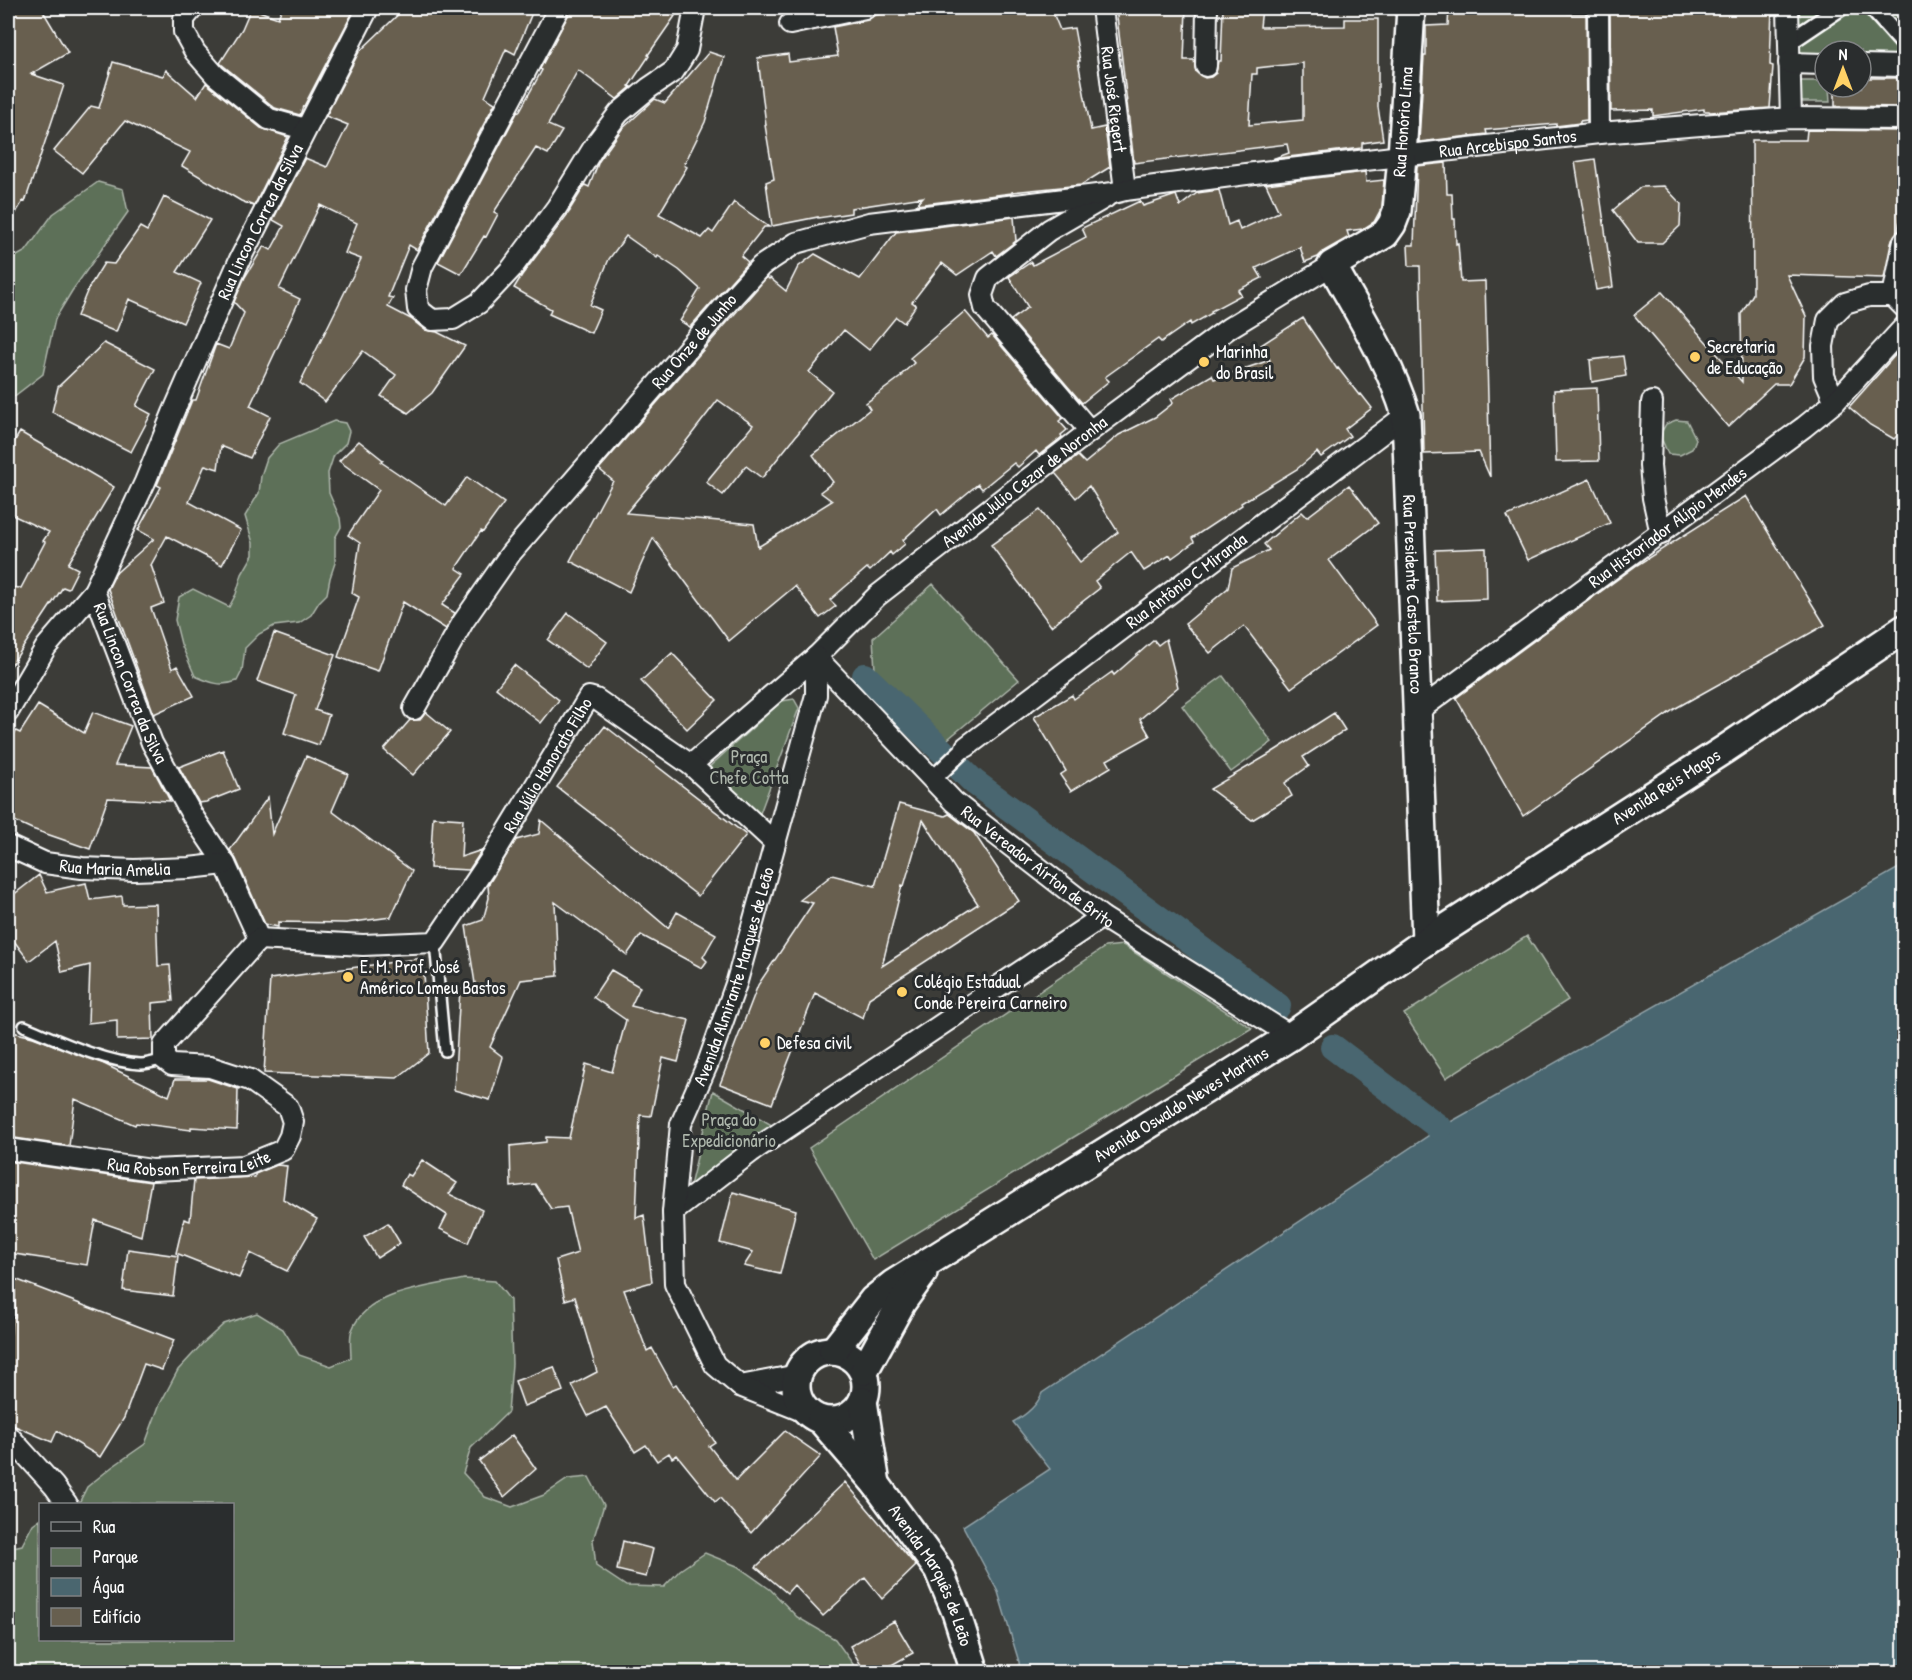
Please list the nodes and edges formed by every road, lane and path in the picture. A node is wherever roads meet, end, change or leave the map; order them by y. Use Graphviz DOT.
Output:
graph roads {
  1 [pos="193,8"];
  2 [pos="368,8"];
  3 [pos="559,8"];
  4 [pos="695,8"];
  5 [pos="865,8"];
  6 [pos="1102,8"];
  7 [pos="1207,8"];
  8 [pos="1411,8"];
  9 [pos="1598,8"];
  10 [pos="1788,8"];
  11 [pos="1840,8"];
  12 [pos="1872,8"];
  13 [pos="790,24"];
  14 [pos="1788,43"];
  15 [pos="1905,44"];
  16 [pos="1789,63"];
  17 [pos="1813,64"];
  18 [pos="1873,65"];
  19 [pos="1206,66"];
  20 [pos="1905,66"];
  21 [pos="1791,118"];
  22 [pos="1905,119"];
  23 [pos="305,129"];
  24 [pos="1599,133"];
  25 [pos="1402,157"];
  26 [pos="1119,191"];
  27 [pos="1385,234"];
  28 [pos="1905,241"];
  29 [pos="1332,266"];
  30 [pos="1899,301"];
  31 [pos="1905,327"];
  32 [pos="1652,402"];
  33 [pos="1835,402"];
  34 [pos="1406,415"];
  35 [pos="1090,431"];
  36 [pos="1661,534"];
  37 [pos="94,591"];
  38 [pos="1905,629"];
  39 [pos="816,657"];
  40 [pos="414,709"];
  41 [pos="1418,711"];
  42 [pos="8,712"];
  43 [pos="966,747"];
  44 [pos="691,765"];
  45 [pos="932,780"];
  46 [pos="774,842"];
  47 [pos="8,846"];
  48 [pos="225,864"];
  49 [pos="1102,916"];
  50 [pos="259,939"];
  51 [pos="1426,941"];
  52 [pos="435,942"];
  53 [pos="24,1026"];
  54 [pos="1291,1036"];
  55 [pos="445,1052"];
  56 [pos="164,1059"];
  57 [pos="8,1149"];
  58 [pos="673,1212"];
  59 [pos="933,1260"];
  60 [pos="833,1350"];
  61 [pos="864,1371"];
  62 [pos="798,1375"];
  63 [pos="740,1386"];
  64 [pos="863,1401"];
  65 [pos="815,1417"];
  66 [pos="8,1435"];
  67 [pos="876,1484"];
  68 [pos="66,1503"];
  69 [pos="975,1672"];
  1 -- 23 [label="street, Rua Lincon Correa da Silva"];
  2 -- 23 [label="street, Rua Lincon Correa da Silva"];
  3 -- 4 [label="street"];
  5 -- 13 [label="street"];
  6 -- 26 [label="street, Rua José Riegert"];
  7 -- 19 [label="street"];
  8 -- 25 [label="main road, Rua Honório Lima"];
  9 -- 24 [label="street"];
  10 -- 14 [label="street"];
  11 -- 14 [label="street"];
  12 -- 15 [label="street"];
  14 -- 16 [label="street"];
  16 -- 17 [label="street"];
  16 -- 21 [label="street"];
  18 -- 20 [label="street"];
  21 -- 22 [label="street, Rua Arcebispo Santos"];
  21 -- 24 [label="street, Rua Arcebispo Santos"];
  23 -- 37 [label="street, Rua Lincon Correa da Silva"];
  24 -- 25 [label="street, Rua Arcebispo Santos"];
  25 -- 26 [label="street, Rua Arcebispo Santos"];
  25 -- 27 [label="main road, Rua Honório Lima"];
  26 -- 35 [label="street"];
  26 -- 40 [label="street, Rua Onze de Junho"];
  27 -- 29 [label="main road, Avenida Julio Cezar de Noronha"];
  28 -- 30 [label="street"];
  29 -- 34 [label="main road, Rua Presidente Castelo Branco"];
  29 -- 35 [label="street, Avenida Julio Cezar de Noronha"];
  30 -- 33 [label="street"];
  31 -- 33 [label="street, Rua Historiador Alípio Mendes"];
  32 -- 36 [label="street"];
  33 -- 36 [label="street, Rua Historiador Alípio Mendes"];
  34 -- 41 [label="main road, Rua Presidente Castelo Branco"];
  34 -- 43 [label="street, Rua Antônio C Miranda"];
  35 -- 39 [label="street, Avenida Julio Cezar de Noronha"];
  36 -- 41 [label="street, Rua Historiador Alípio Mendes"];
  37 -- 42 [label="street"];
  37 -- 48 [label="street, Rua Lincon Correa da Silva"];
  38 -- 51 [label="main road, Avenida Reis Magos"];
  39 -- 44 [label="street, Avenida Julio Cezar de Noronha"];
  39 -- 45 [label="street, Rua Vereador Aírton de Brito"];
  39 -- 46 [label="street, Avenida Almirante Marques de Leão"];
  41 -- 51 [label="main road, Rua Presidente Castelo Branco"];
  43 -- 45 [label="street"];
  44 -- 46 [label="street, Rua Júlio Honorato Filho"];
  44 -- 52 [label="street, Rua Júlio Honorato Filho"];
  45 -- 49 [label="street, Rua Vereador Aírton de Brito"];
  46 -- 58 [label="street, Avenida Almirante Marques de Leão"];
  47 -- 48 [label="street, Rua Maria Amelia"];
  48 -- 50 [label="street, Rua Lincon Correa da Silva"];
  49 -- 54 [label="street, Rua Vereador Aírton de Brito"];
  49 -- 58 [label="street"];
  50 -- 52 [label="street"];
  50 -- 56 [label="street"];
  51 -- 54 [label="main road, Avenida Oswaldo Neves Martins"];
  52 -- 55 [label="lane"];
  53 -- 56 [label="lane"];
  54 -- 59 [label="main road, Avenida Oswaldo Neves Martins"];
  56 -- 57 [label="street, Rua Robson Ferreira Leite"];
  58 -- 63 [label="street, Avenida Almirante Marques de Leão"];
  59 -- 60 [label="main road, Avenida Oswaldo Neves Martins"];
  59 -- 61 [label="main road, Avenida Oswaldo Neves Martins"];
  60 -- 61 [label="main road"];
  60 -- 62 [label="main road"];
  61 -- 64 [label="main road"];
  62 -- 63 [label="street"];
  62 -- 65 [label="main road"];
  63 -- 65 [label="street, Avenida Almirante Marques de Leão"];
  64 -- 65 [label="main road"];
  64 -- 67 [label="main road, Avenida Marquês de Leão"];
  65 -- 67 [label="main road, Avenida Marquês de Leão"];
  66 -- 68 [label="street"];
  67 -- 69 [label="main road, Avenida Marquês de Leão"];
}
